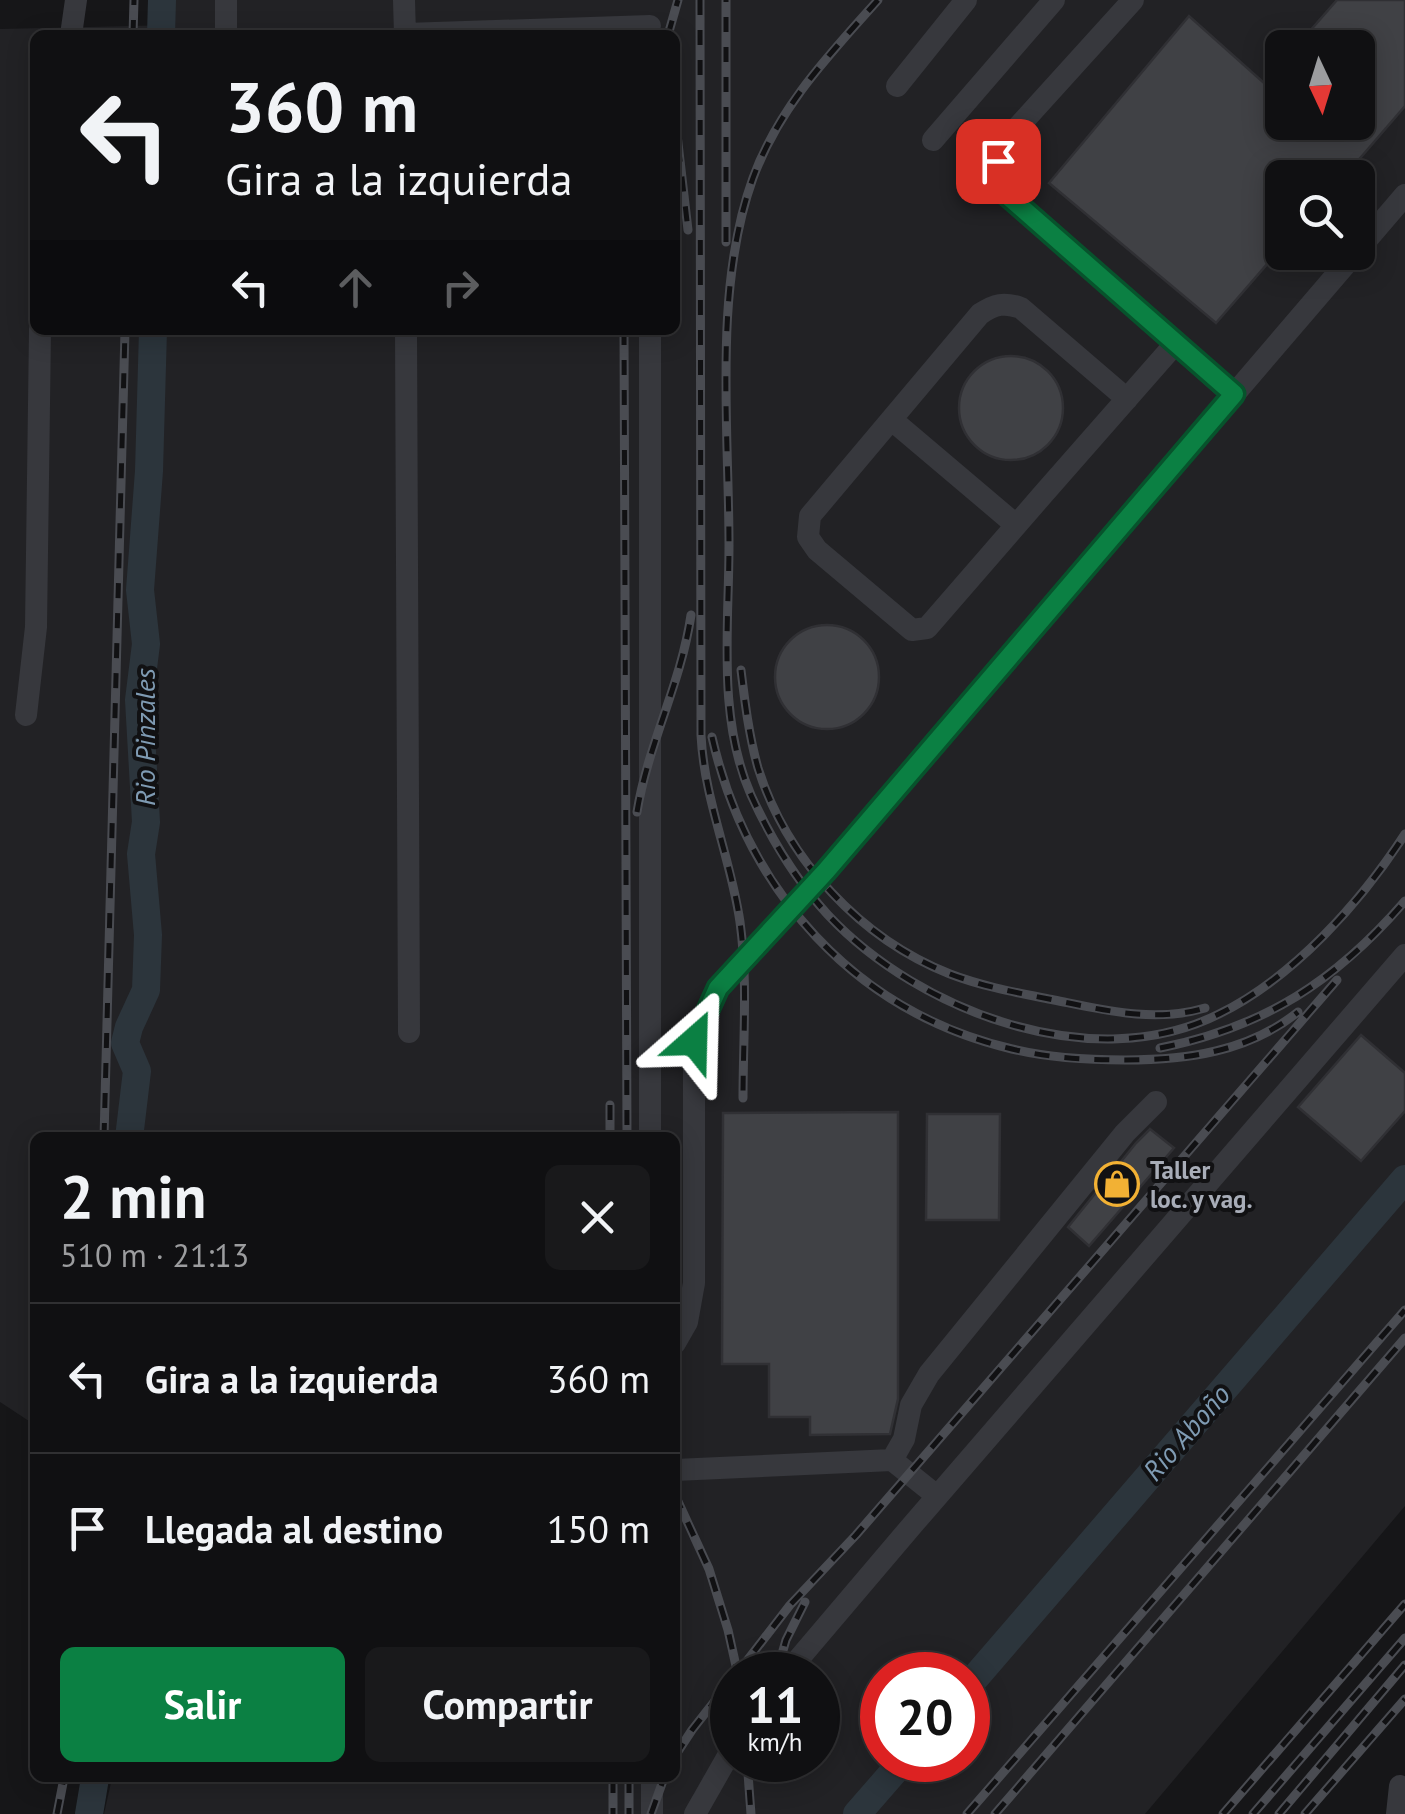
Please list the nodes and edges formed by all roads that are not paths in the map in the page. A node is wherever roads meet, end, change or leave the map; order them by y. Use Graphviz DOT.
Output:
graph roads {
  1 [pos="76,0"];
  2 [pos="226,0"];
  3 [pos="404,0"];
  4 [pos="650,0"];
  5 [pos="966,0"];
  6 [pos="1054,0"];
  7 [pos="1134,0"];
  8 [pos="72,30"];
  9 [pos="226,30"];
  10 [pos="405,30"];
  11 [pos="650,30"];
  12 [pos="898,86"];
  13 [pos="933,140"];
  14 [pos="1405,195"];
  15 [pos="1375,229"];
  16 [pos="1340,270"];
  17 [pos="40,335"];
  18 [pos="406,335"];
  19 [pos="650,335"];
  20 [pos="1175,344"];
  21 [pos="1234,394"];
  22 [pos="1127,399"];
  23 [pos="892,420"];
  24 [pos="1016,525"];
  25 [pos="26,715"];
  26 [pos="1405,955"];
  27 [pos="409,1032"];
  28 [pos="1156,1102"];
  29 [pos="650,1132"];
  30 [pos="680,1334"];
  31 [pos="892,1460"];
  32 [pos="680,1470"];
  33 [pos="937,1496"];
  34 [pos="805,1652"];
  35 [pos="652,1782"];
  36 [pos="713,1782"];
  37 [pos="1400,1786"];
  38 [pos="652,1814"];
  39 [pos="695,1814"];
  40 [pos="1397,1814"];
  1 -- 8 [label="street"];
  2 -- 9 [label="street"];
  3 -- 10 [label="street"];
  4 -- 11 [label="street"];
  5 -- 12 [label="street"];
  6 -- 13 [label="street"];
  7 -- 20 [label="street"];
  14 -- 15 [label="street"];
  16 -- 21 [label="street"];
  17 -- 25 [label="street"];
  18 -- 27 [label="street"];
  19 -- 29 [label="street"];
  20 -- 21 [label="street"];
  20 -- 22 [label="street"];
  21 -- 30 [label="street"];
  22 -- 23 [label="street"];
  22 -- 24 [label="street"];
  23 -- 24 [label="street"];
  23 -- 24 [label="street"];
  26 -- 33 [label="street"];
  28 -- 31 [label="street"];
  31 -- 32 [label="street"];
  31 -- 33 [label="street"];
  33 -- 34 [label="street"];
  35 -- 38 [label="street"];
  36 -- 39 [label="street"];
  37 -- 40 [label="street"];
}
